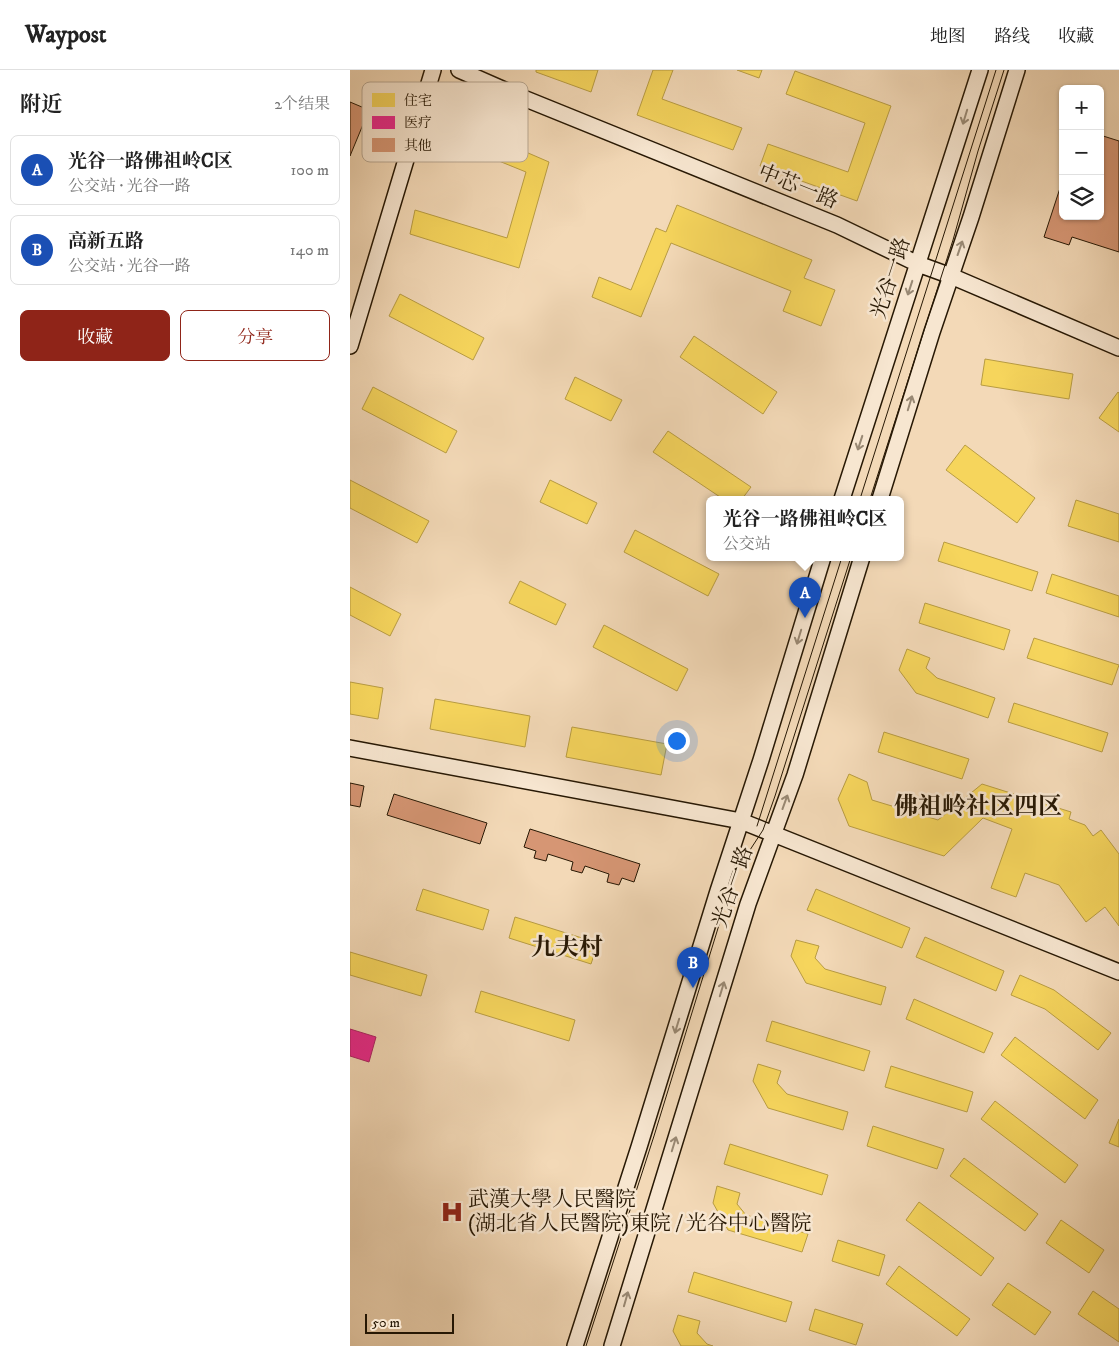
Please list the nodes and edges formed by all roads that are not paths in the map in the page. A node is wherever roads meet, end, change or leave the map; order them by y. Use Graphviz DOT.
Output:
graph roads {
  1 [pos="424,70"];
  2 [pos="433,70"];
  3 [pos="459,70"];
  4 [pos="980,70"];
  5 [pos="1017,70"];
  6 [pos="420,82"];
  7 [pos="429,82"];
  8 [pos="486,82"];
  9 [pos="528,100"];
  10 [pos="396,162"];
  11 [pos="405,162"];
  12 [pos="918,264"];
  13 [pos="951,276"];
  14 [pos="350,316"];
  15 [pos="350,346"];
  16 [pos="1119,348"];
  17 [pos="843,496"];
  18 [pos="881,496"];
  19 [pos="822,561"];
  20 [pos="861,561"];
  21 [pos="350,748"];
  22 [pos="741,821"];
  23 [pos="774,834"];
  24 [pos="1119,972"];
  25 [pos="575,1346"];
  26 [pos="612,1346"];
  1 -- 6 [label="main road"];
  2 -- 7 [label="main road"];
  3 -- 8 [label="main road, 中芯一路"];
  4 -- 12 [label="main road, 光谷一路, one-way"];
  13 -- 5 [label="main road, one-way"];
  9 -- 12 [label="main road, 中芯一路"];
  10 -- 14 [label="main road"];
  11 -- 15 [label="main road"];
  12 -- 13 [label="main road, 中芯一路"];
  12 -- 17 [label="main road, 光谷一路, one-way"];
  13 -- 16 [label="main road, 中芯一路"];
  18 -- 13 [label="main road, one-way"];
  19 -- 22 [label="main road, 光谷一路, one-way"];
  23 -- 20 [label="main road, 光谷一路, one-way"];
  21 -- 22 [label="main road"];
  22 -- 23 [label="main road"];
  22 -- 25 [label="main road, 光谷一路, one-way"];
  23 -- 24 [label="main road"];
  26 -- 23 [label="main road, 光谷一路, one-way"];
}
